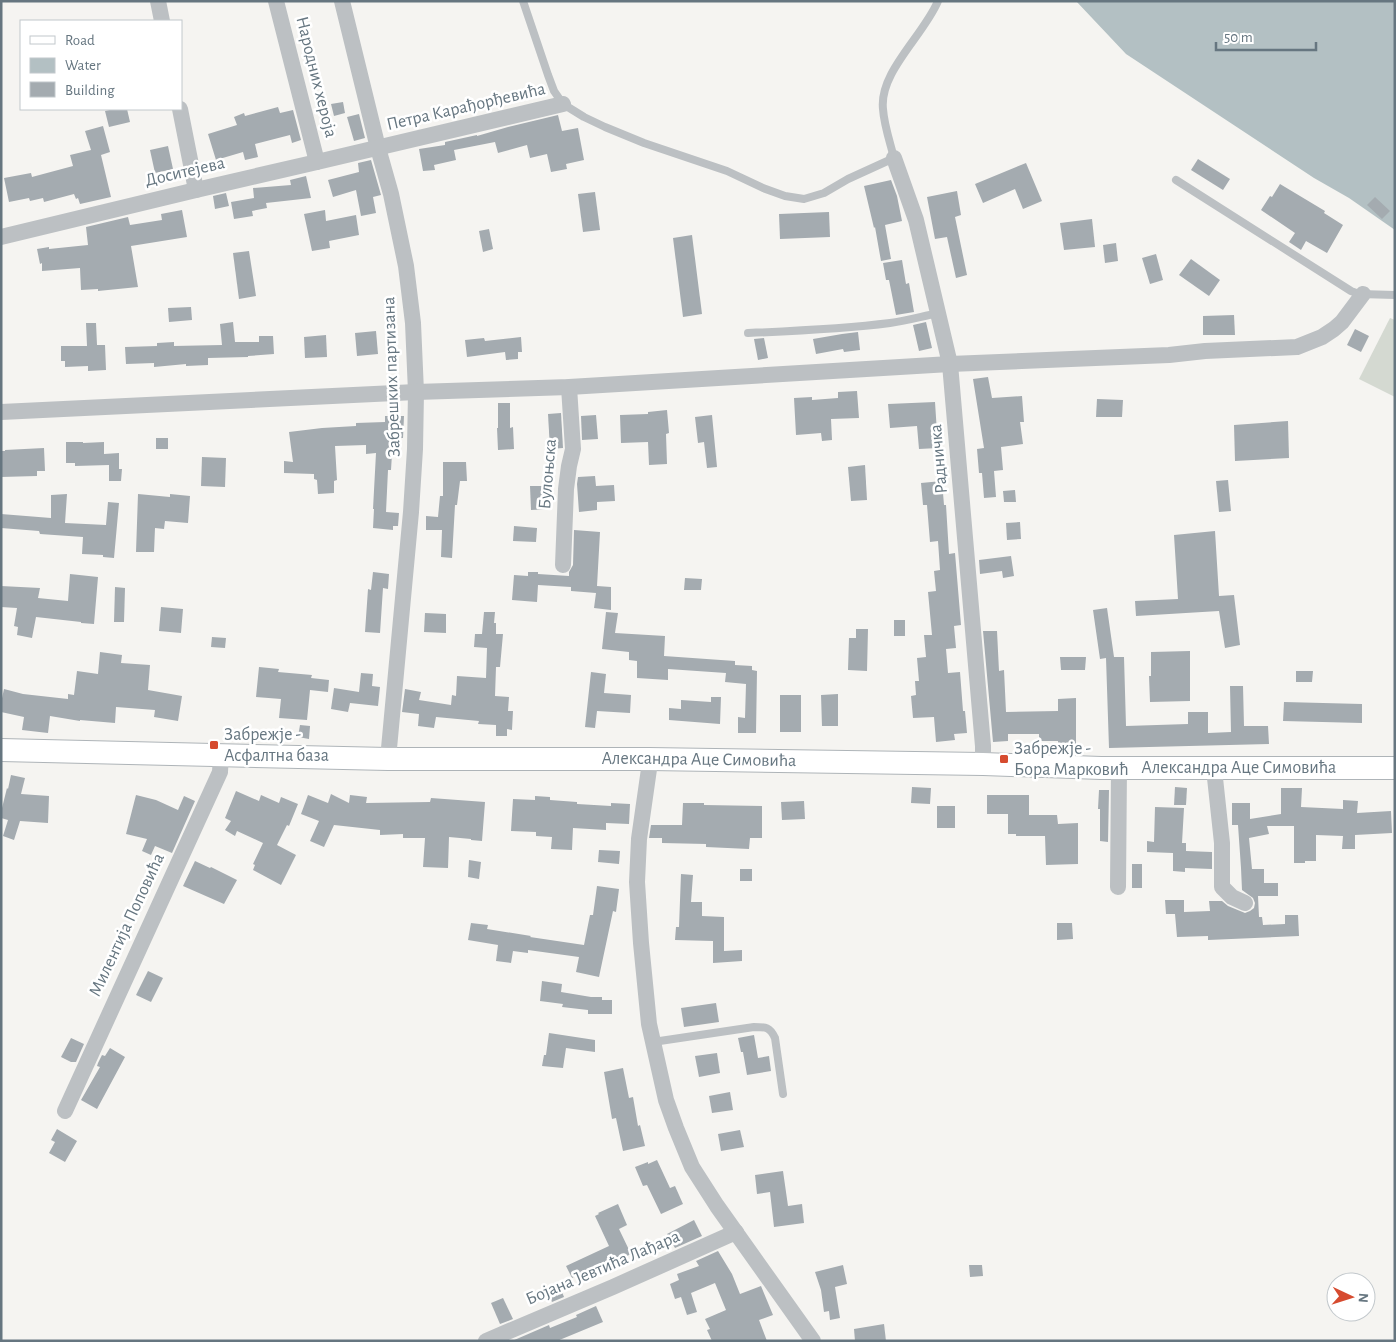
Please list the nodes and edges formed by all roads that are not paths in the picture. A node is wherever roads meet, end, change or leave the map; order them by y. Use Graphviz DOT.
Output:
graph roads {
  1 [pos="158,1"];
  2 [pos="276,1"];
  3 [pos="342,1"];
  4 [pos="523,1"];
  5 [pos="938,1"];
  6 [pos="162,20"];
  7 [pos="563,104"];
  8 [pos="180,110"];
  9 [pos="378,148"];
  10 [pos="894,158"];
  11 [pos="317,162"];
  12 [pos="1176,180"];
  13 [pos="196,190"];
  14 [pos="1,237"];
  15 [pos="1363,294"];
  16 [pos="1395,295"];
  17 [pos="939,313"];
  18 [pos="748,333"];
  19 [pos="950,364"];
  20 [pos="569,387"];
  21 [pos="416,392"];
  22 [pos="1,412"];
  23 [pos="564,565"];
  24 [pos="1,750"];
  25 [pos="221,755"];
  26 [pos="388,759"];
  27 [pos="650,759"];
  28 [pos="983,764"];
  29 [pos="1119,768"];
  30 [pos="1216,768"];
  31 [pos="1395,768"];
  32 [pos="1118,887"];
  33 [pos="1245,902"];
  34 [pos="653,1042"];
  35 [pos="783,1094"];
  36 [pos="65,1111"];
  37 [pos="736,1232"];
  38 [pos="486,1341"];
  39 [pos="813,1341"];
  1 -- 6 [label="street"];
  2 -- 11 [label="street, Народних хероја"];
  3 -- 9 [label="street, Забрешких партизана"];
  4 -- 7 [label="lane"];
  5 -- 10 [label="lane"];
  7 -- 9 [label="street, Петра Карађорђевића"];
  7 -- 10 [label="lane"];
  8 -- 13 [label="street"];
  9 -- 11 [label="street, Доситејева"];
  9 -- 21 [label="street, Забрешких партизана"];
  10 -- 17 [label="street, Радничка"];
  11 -- 13 [label="street, Доситејева"];
  12 -- 15 [label="lane"];
  13 -- 14 [label="street, Доситејева"];
  15 -- 16 [label="lane"];
  15 -- 19 [label="street"];
  17 -- 18 [label="lane"];
  17 -- 19 [label="street, Радничка"];
  19 -- 20 [label="street"];
  19 -- 28 [label="street, Радничка"];
  20 -- 21 [label="street"];
  20 -- 23 [label="street, Булоњска"];
  21 -- 22 [label="street"];
  21 -- 26 [label="street, Забрешких партизана"];
  24 -- 25 [label="street, Александра Аце Симовића"];
  25 -- 26 [label="street, Александра Аце Симовића"];
  25 -- 36 [label="street, Милентија Поповића"];
  26 -- 27 [label="street, Александра Аце Симовића"];
  27 -- 28 [label="street, Александра Аце Симовића"];
  27 -- 34 [label="street"];
  28 -- 29 [label="street, Александра Аце Симовића"];
  29 -- 30 [label="street, Александра Аце Симовића"];
  29 -- 32 [label="street"];
  30 -- 31 [label="street, Александра Аце Симовића"];
  30 -- 33 [label="street"];
  34 -- 35 [label="lane"];
  34 -- 37 [label="street"];
  37 -- 38 [label="street, Бојана Јевтића Лађара"];
  37 -- 39 [label="street"];
}
